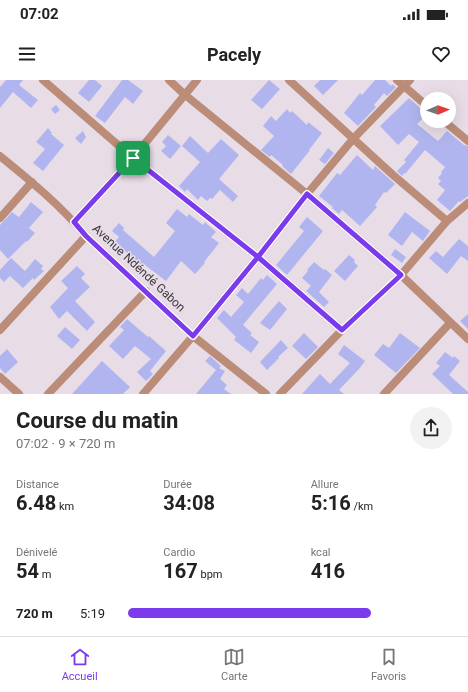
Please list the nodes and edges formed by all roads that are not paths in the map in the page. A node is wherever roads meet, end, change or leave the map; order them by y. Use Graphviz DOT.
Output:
graph roads {
  1 [pos="43,80"];
  2 [pos="169,80"];
  3 [pos="197,80"];
  4 [pos="289,80"];
  5 [pos="397,80"];
  6 [pos="410,80"];
  7 [pos="403,86"];
  8 [pos="184,94"];
  9 [pos="420,100"];
  10 [pos="452,128"];
  11 [pos="353,139"];
  12 [pos="468,141"];
  13 [pos="0,156"];
  14 [pos="133,158"];
  15 [pos="32,182"];
  16 [pos="307,194"];
  17 [pos="468,203"];
  18 [pos="0,218"];
  19 [pos="447,221"];
  20 [pos="74,222"];
  21 [pos="86,236"];
  22 [pos="258,257"];
  23 [pos="401,275"];
  24 [pos="146,291"];
  25 [pos="450,323"];
  26 [pos="0,330"];
  27 [pos="342,330"];
  28 [pos="193,336"];
  29 [pos="468,339"];
  30 [pos="0,378"];
  31 [pos="257,391"];
  32 [pos="19,394"];
  33 [pos="48,394"];
  34 [pos="143,394"];
  35 [pos="266,394"];
  36 [pos="280,394"];
  37 [pos="384,394"];
  1 -- 14 [label="street"];
  2 -- 8 [label="street"];
  3 -- 8 [label="street"];
  4 -- 11 [label="street"];
  5 -- 7 [label="street"];
  6 -- 7 [label="street"];
  7 -- 9 [label="street"];
  7 -- 11 [label="street"];
  8 -- 14 [label="street"];
  8 -- 16 [label="street"];
  10 -- 12 [label="street"];
  11 -- 16 [label="street"];
  11 -- 19 [label="street"];
  13 -- 15 [label="street, Avenue Ndéndé Gabon"];
  14 -- 20 [label="street"];
  14 -- 22 [label="street"];
  15 -- 18 [label="street"];
  15 -- 20 [label="street, Avenue Ndéndé Gabon"];
  16 -- 22 [label="street"];
  16 -- 23 [label="street"];
  17 -- 19 [label="street"];
  19 -- 23 [label="street"];
  20 -- 21 [label="street, Avenue Ndéndé Gabon"];
  21 -- 24 [label="street, Avenue Ndéndé Gabon"];
  21 -- 26 [label="street"];
  22 -- 27 [label="street"];
  22 -- 28 [label="street"];
  23 -- 25 [label="street"];
  23 -- 27 [label="street"];
  24 -- 28 [label="street, Avenue Ndéndé Gabon"];
  24 -- 33 [label="street"];
  25 -- 29 [label="street"];
  25 -- 37 [label="street"];
  27 -- 36 [label="street"];
  28 -- 31 [label="street, Avenue Ndéndé Gabon"];
  28 -- 34 [label="street"];
  30 -- 32 [label="street"];
  31 -- 35 [label="street, Avenue Ndéndé Gabon"];
}
